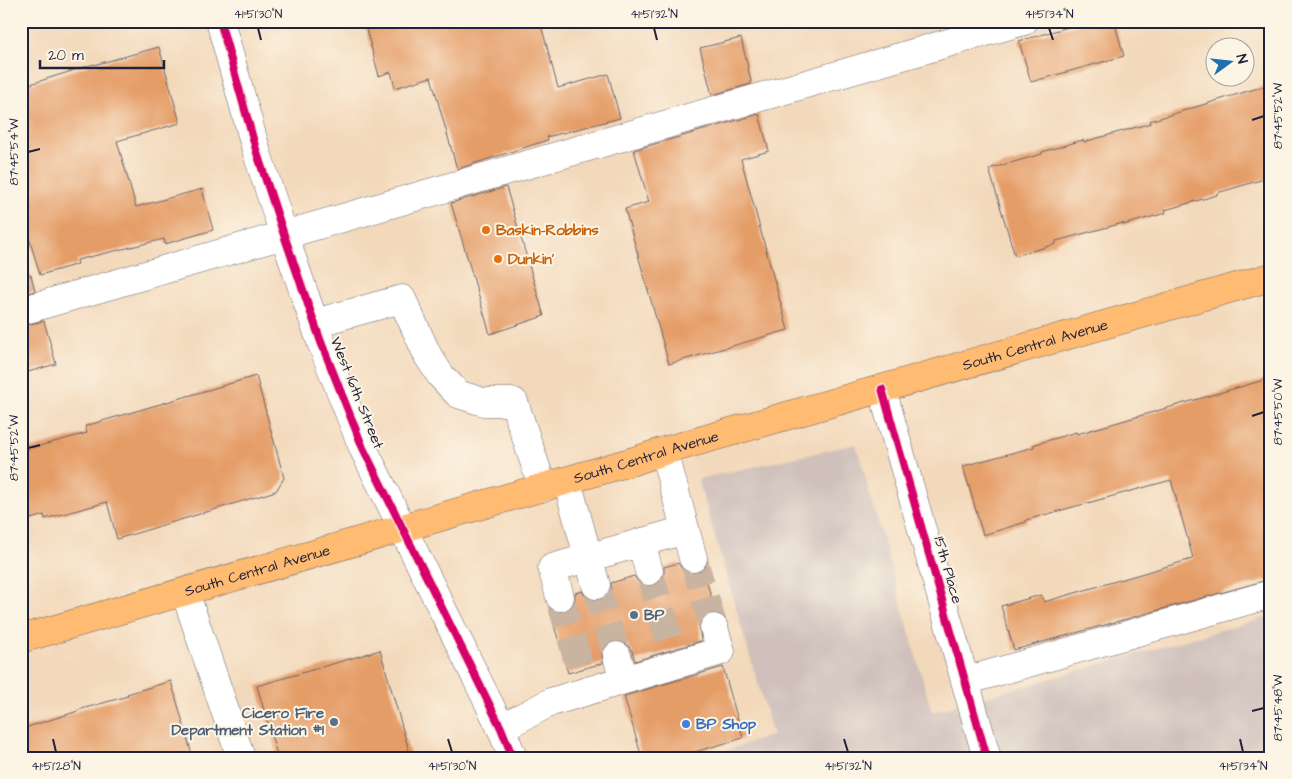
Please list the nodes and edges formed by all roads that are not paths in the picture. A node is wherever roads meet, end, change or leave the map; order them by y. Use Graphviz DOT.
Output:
graph roads {
  1 [pos="220,21"];
  2 [pos="1024,21"];
  3 [pos="284,235"];
  4 [pos="1271,277"];
  5 [pos="21,311"];
  6 [pos="315,323"];
  7 [pos="882,390"];
  8 [pos="664,451"];
  9 [pos="555,484"];
  10 [pos="402,529"];
  11 [pos="685,530"];
  12 [pos="641,542"];
  13 [pos="588,557"];
  14 [pos="693,558"];
  15 [pos="650,571"];
  16 [pos="596,585"];
  17 [pos="185,592"];
  18 [pos="1271,594"];
  19 [pos="560,597"];
  20 [pos="714,628"];
  21 [pos="21,639"];
  22 [pos="965,681"];
  23 [pos="501,728"];
  24 [pos="240,758"];
  25 [pos="513,758"];
  26 [pos="987,758"];
  1 -- 3 [label="street, West 16th Street"];
  2 -- 3 [label="street"];
  3 -- 5 [label="street"];
  3 -- 6 [label="street, West 16th Street"];
  4 -- 7 [label="main road, South Central Avenue"];
  6 -- 9 [label="street"];
  6 -- 10 [label="street, West 16th Street"];
  7 -- 8 [label="main road, South Central Avenue"];
  7 -- 22 [label="street, 15th Place"];
  8 -- 9 [label="main road, South Central Avenue"];
  8 -- 11 [label="street"];
  9 -- 10 [label="main road, South Central Avenue"];
  9 -- 13 [label="street"];
  10 -- 17 [label="main road, South Central Avenue"];
  10 -- 23 [label="street, West 16th Street"];
  11 -- 12 [label="street"];
  11 -- 14 [label="street"];
  12 -- 13 [label="street"];
  12 -- 15 [label="street"];
  13 -- 16 [label="street"];
  13 -- 19 [label="street"];
  17 -- 21 [label="main road, South Central Avenue"];
  17 -- 24 [label="street"];
  18 -- 22 [label="street"];
  20 -- 23 [label="street"];
  22 -- 26 [label="street, 15th Place"];
  23 -- 25 [label="street, West 16th Street"];
}
